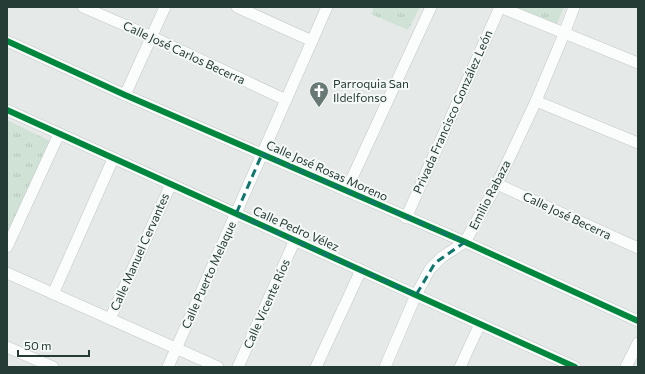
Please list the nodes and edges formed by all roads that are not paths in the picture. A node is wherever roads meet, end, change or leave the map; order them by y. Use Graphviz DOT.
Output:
graph roads {
  1 [pos="83,7"];
  2 [pos="165,7"];
  3 [pos="237,7"];
  4 [pos="327,7"];
  5 [pos="431,7"];
  6 [pos="500,7"];
  7 [pos="574,7"];
  8 [pos="564,34"];
  9 [pos="152,37"];
  10 [pos="7,41"];
  11 [pos="312,41"];
  12 [pos="638,63"];
  13 [pos="125,95"];
  14 [pos="286,100"];
  15 [pos="536,101"];
  16 [pos="7,110"];
  17 [pos="59,134"];
  18 [pos="638,143"];
  19 [pos="262,154"];
  20 [pos="114,158"];
  21 [pos="170,184"];
  22 [pos="496,184"];
  23 [pos="346,191"];
  24 [pos="236,214"];
  25 [pos="406,218"];
  26 [pos="295,240"];
  27 [pos="465,242"];
  28 [pos="7,247"];
  29 [pos="638,248"];
  30 [pos="361,270"];
  31 [pos="7,273"];
  32 [pos="53,294"];
  33 [pos="416,295"];
  34 [pos="110,319"];
  35 [pos="638,322"];
  36 [pos="480,324"];
  37 [pos="638,343"];
  38 [pos="7,347"];
  39 [pos="176,348"];
  40 [pos="53,367"];
  41 [pos="168,367"];
  42 [pos="218,367"];
  43 [pos="238,367"];
  44 [pos="316,367"];
  45 [pos="385,367"];
  46 [pos="460,367"];
  47 [pos="575,367"];
  48 [pos="626,367"];
  1 -- 9 [label="street, Calle José Carlos Becerra"];
  2 -- 9 [label="street"];
  3 -- 11 [label="street"];
  4 -- 11 [label="street, Calle Puerto Melaque"];
  5 -- 23 [label="street"];
  6 -- 8 [label="street"];
  6 -- 25 [label="street, Privada Francisco González León"];
  7 -- 8 [label="street, Emilio Rabaza"];
  8 -- 12 [label="street"];
  8 -- 15 [label="street, Emilio Rabaza"];
  9 -- 13 [label="street"];
  9 -- 14 [label="street, Calle José Carlos Becerra"];
  10 -- 13 [label="street, Calle José Rosas Moreno"];
  11 -- 14 [label="street, Calle Puerto Melaque"];
  13 -- 19 [label="street, Calle José Rosas Moreno"];
  14 -- 19 [label="street, Calle Puerto Melaque"];
  15 -- 18 [label="street"];
  15 -- 22 [label="street, Emilio Rabaza"];
  16 -- 17 [label="street, Calle Pedro Vélez"];
  17 -- 20 [label="street, Calle Pedro Vélez"];
  17 -- 28 [label="street"];
  19 -- 23 [label="street, Calle José Rosas Moreno"];
  19 -- 24 [label="street, Calle Puerto Melaque"];
  20 -- 21 [label="street, Calle Pedro Vélez"];
  20 -- 32 [label="street"];
  21 -- 24 [label="street, Calle Pedro Vélez"];
  21 -- 34 [label="street, Calle Manuel Cervantes"];
  22 -- 27 [label="street, Emilio Rabaza"];
  22 -- 29 [label="street, Calle José Becerra"];
  23 -- 25 [label="street, Calle José Rosas Moreno"];
  24 -- 26 [label="street, Calle Pedro Vélez"];
  24 -- 39 [label="street, Calle Puerto Melaque"];
  25 -- 27 [label="street, Calle José Rosas Moreno"];
  26 -- 30 [label="street, Calle Pedro Vélez"];
  26 -- 43 [label="street, Calle Vicente Ríos"];
  27 -- 33 [label="street, Emilio Rabaza"];
  27 -- 35 [label="street, Calle José Rosas Moreno"];
  30 -- 33 [label="street, Calle Pedro Vélez"];
  30 -- 44 [label="street"];
  31 -- 32 [label="street"];
  32 -- 34 [label="street"];
  33 -- 36 [label="street, Calle Pedro Vélez"];
  33 -- 45 [label="street, Emilio Rabaza"];
  34 -- 39 [label="street"];
  36 -- 46 [label="street"];
  36 -- 47 [label="street, Calle Pedro Vélez"];
  37 -- 48 [label="street"];
  38 -- 40 [label="street"];
  39 -- 41 [label="street, Calle Puerto Melaque"];
  39 -- 42 [label="street"];
}
